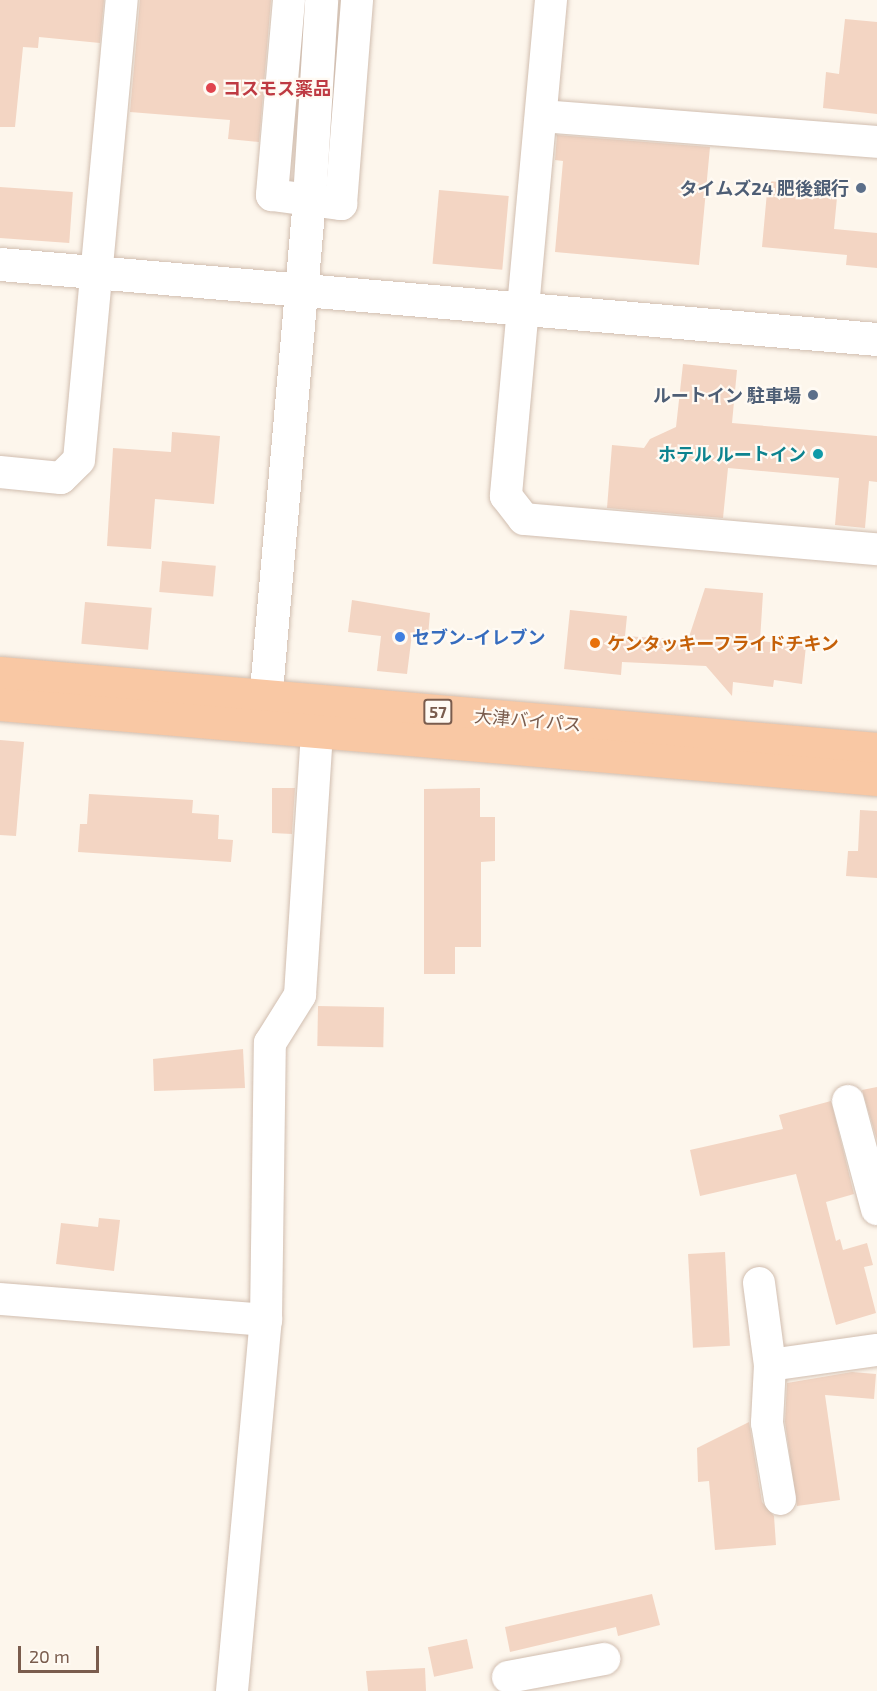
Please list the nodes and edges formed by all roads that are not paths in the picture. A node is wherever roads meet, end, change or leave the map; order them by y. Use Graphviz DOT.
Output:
graph roads {
  1 [pos="122,0"];
  2 [pos="289,0"];
  3 [pos="321,0"];
  4 [pos="357,0"];
  5 [pos="550,0"];
  6 [pos="542,116"];
  7 [pos="877,142"];
  8 [pos="309,199"];
  9 [pos="0,264"];
  10 [pos="96,272"];
  11 [pos="300,291"];
  12 [pos="523,310"];
  13 [pos="877,339"];
  14 [pos="0,472"];
  15 [pos="877,549"];
  16 [pos="0,673"];
  17 [pos="0,704"];
  18 [pos="264,712"];
  19 [pos="318,717"];
  20 [pos="877,749"];
  21 [pos="877,780"];
  22 [pos="848,1101"];
  23 [pos="877,1209"];
  24 [pos="759,1283"];
  25 [pos="0,1299"];
  26 [pos="266,1320"];
  27 [pos="877,1350"];
  28 [pos="770,1365"];
  29 [pos="780,1499"];
  30 [pos="604,1659"];
  31 [pos="508,1674"];
  32 [pos="232,1691"];
  1 -- 10 [label="street"];
  2 -- 8 [label="street"];
  3 -- 8 [label="street"];
  4 -- 8 [label="street"];
  5 -- 6 [label="street"];
  6 -- 7 [label="street"];
  6 -- 12 [label="street"];
  8 -- 11 [label="street"];
  9 -- 10 [label="street"];
  10 -- 11 [label="street"];
  10 -- 14 [label="street"];
  11 -- 12 [label="street"];
  11 -- 18 [label="street"];
  12 -- 13 [label="street"];
  12 -- 15 [label="street"];
  16 -- 18 [label="highway, 大津バイパス / 57"];
  17 -- 18 [label="highway, 大津バイパス / 57"];
  18 -- 19 [label="highway, 大津バイパス / 57"];
  19 -- 20 [label="highway, 大津バイパス / 57"];
  19 -- 21 [label="highway, 大津バイパス / 57"];
  19 -- 26 [label="street"];
  22 -- 23 [label="street"];
  24 -- 28 [label="street"];
  25 -- 26 [label="street"];
  26 -- 32 [label="street"];
  27 -- 28 [label="street"];
  28 -- 29 [label="street"];
  30 -- 31 [label="street"];
}
